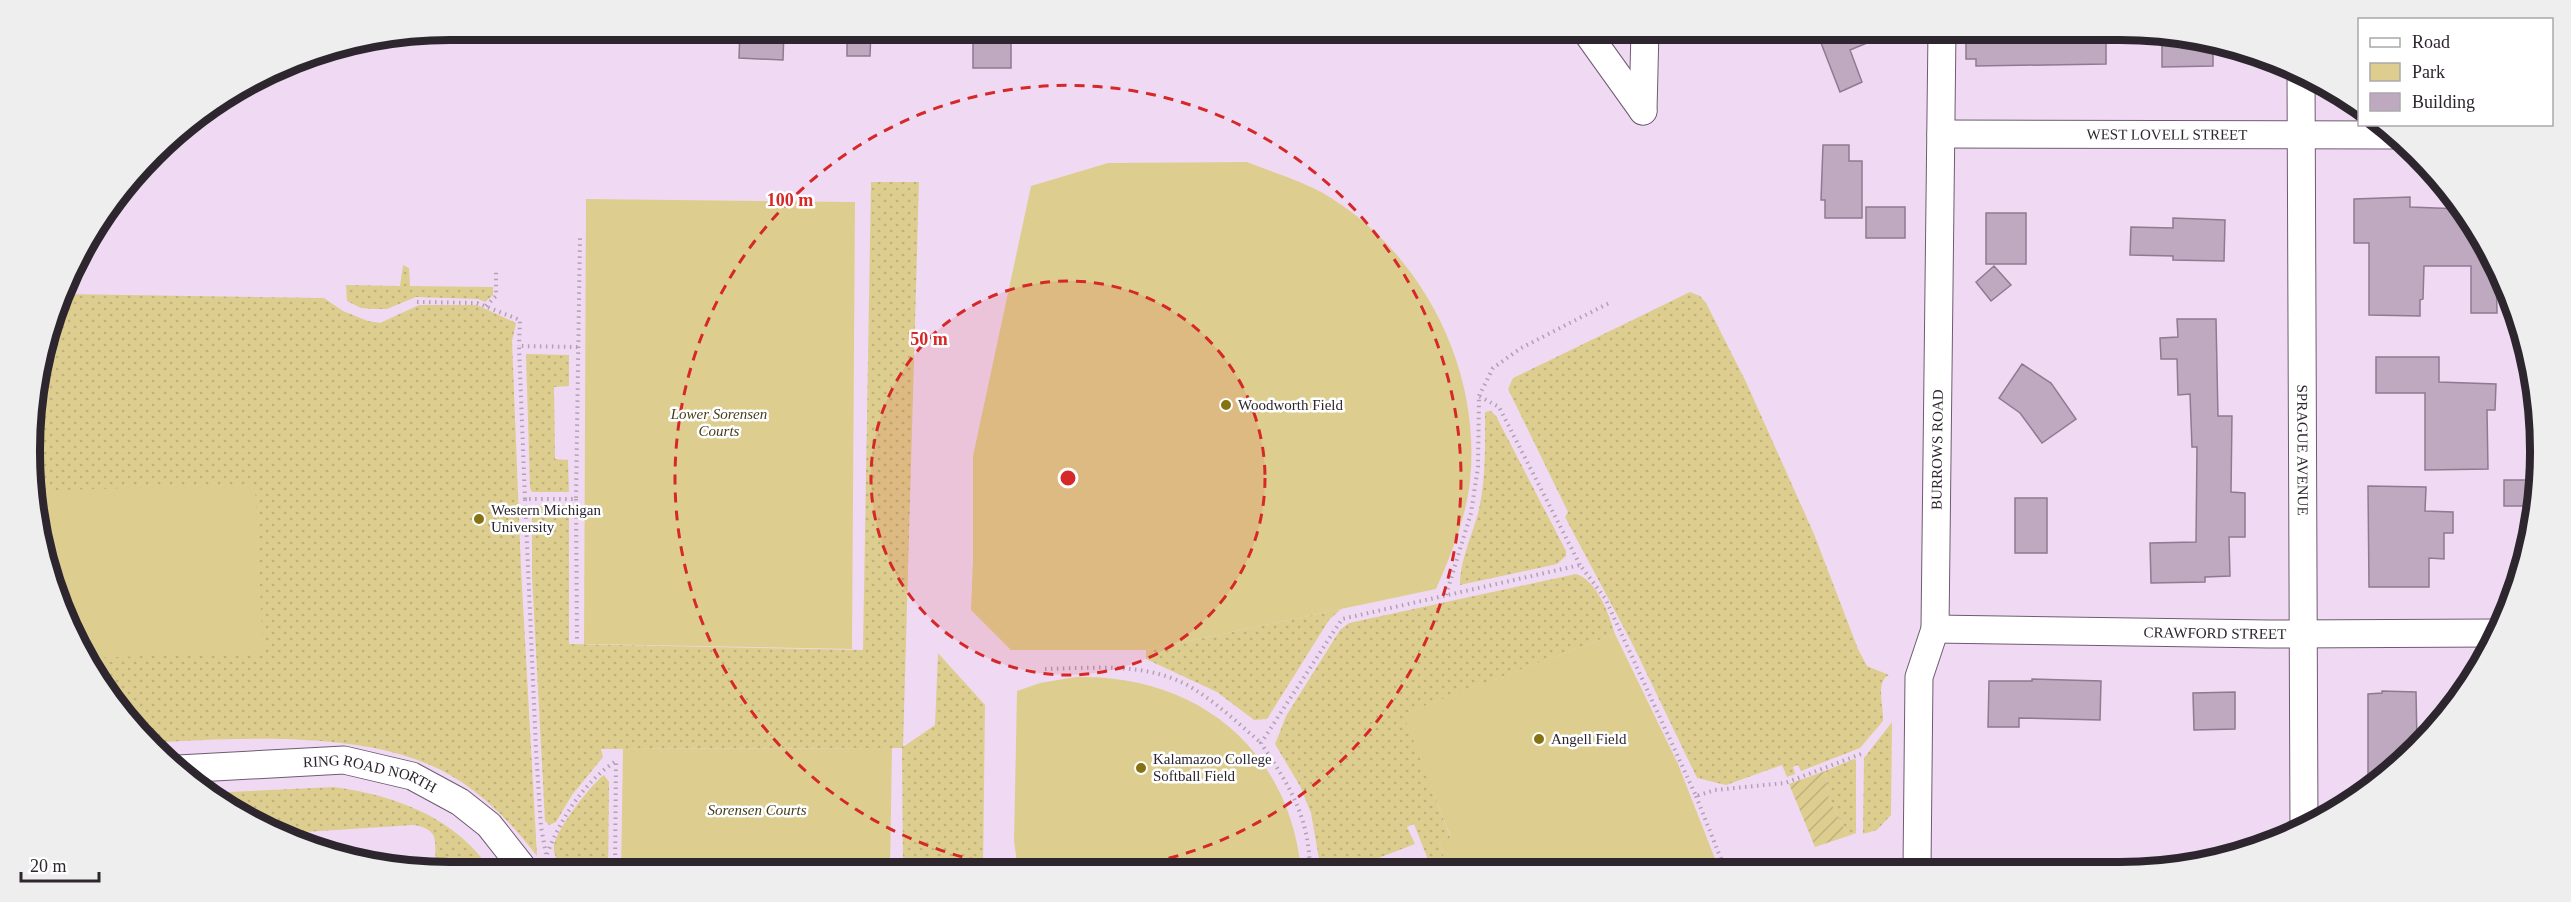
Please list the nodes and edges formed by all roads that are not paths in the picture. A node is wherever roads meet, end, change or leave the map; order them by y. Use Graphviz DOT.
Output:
graph roads {
  1 [pos="1592,40"];
  2 [pos="1645,40"];
  3 [pos="1942,40"];
  4 [pos="2301,83"];
  5 [pos="1941,134"];
  6 [pos="2302,135"];
  7 [pos="2382,135"];
  8 [pos="1935,629"];
  9 [pos="2488,633"];
  10 [pos="2304,634"];
  11 [pos="190,768"];
  12 [pos="2304,818"];
  13 [pos="518,862"];
  14 [pos="1917,862"];
  1 -- 2 [label="street"];
  3 -- 5 [label="street, BURROWS ROAD"];
  4 -- 6 [label="street, SPRAGUE AVENUE"];
  5 -- 6 [label="street, WEST LOVELL STREET"];
  5 -- 8 [label="street, BURROWS ROAD"];
  6 -- 7 [label="street, WEST LOVELL STREET"];
  6 -- 10 [label="street, SPRAGUE AVENUE"];
  8 -- 10 [label="street, CRAWFORD STREET"];
  8 -- 14 [label="street, BURROWS ROAD"];
  9 -- 10 [label="street, CRAWFORD STREET"];
  10 -- 12 [label="street, SPRAGUE AVENUE"];
  11 -- 13 [label="street, RING ROAD NORTH"];
}
